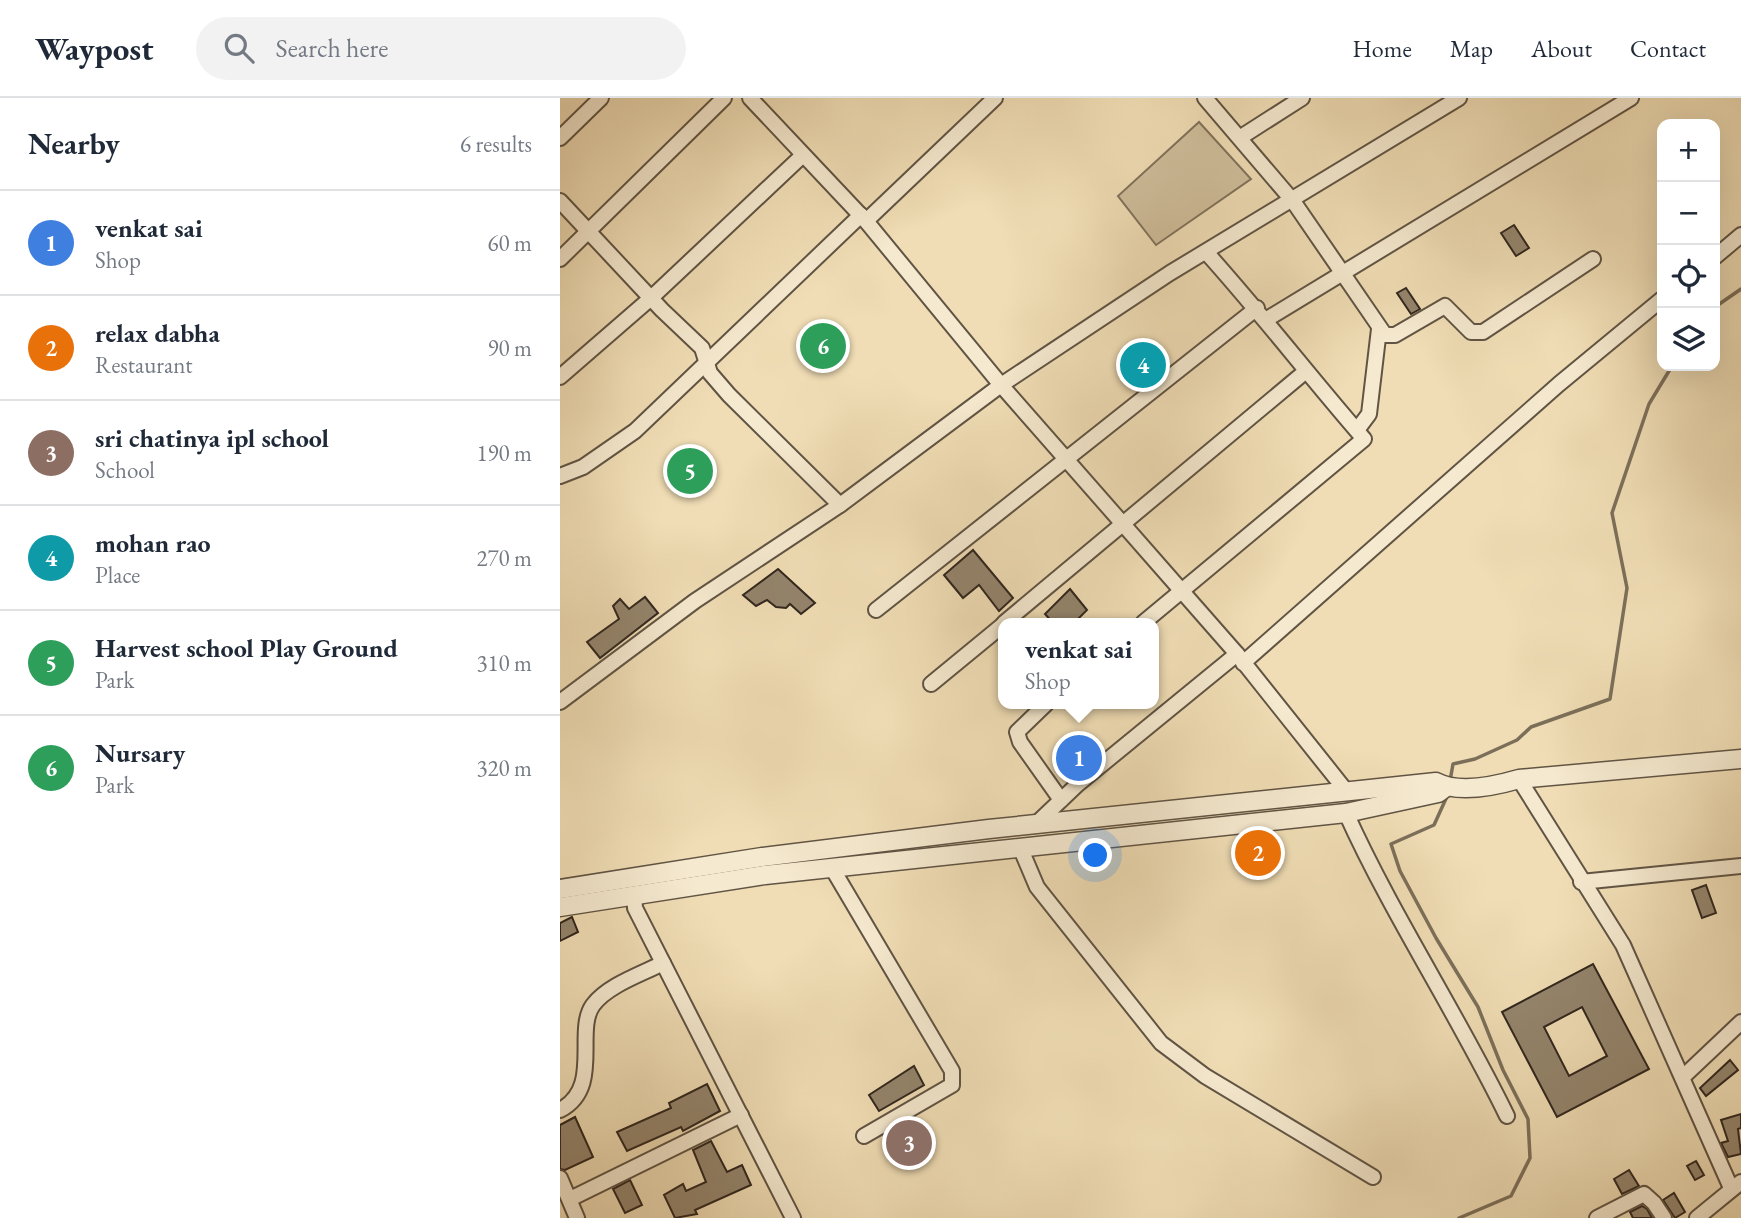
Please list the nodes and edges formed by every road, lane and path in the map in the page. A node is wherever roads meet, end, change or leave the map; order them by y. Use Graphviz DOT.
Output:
graph roads {
  1 [pos="601,98"];
  2 [pos="724,98"];
  3 [pos="750,98"];
  4 [pos="995,98"];
  5 [pos="1205,98"];
  6 [pos="1302,98"];
  7 [pos="1459,98"];
  8 [pos="1631,98"];
  9 [pos="1241,137"];
  10 [pos="560,138"];
  11 [pos="803,155"];
  12 [pos="560,201"];
  13 [pos="1293,201"];
  14 [pos="863,218"];
  15 [pos="590,233"];
  16 [pos="1741,235"];
  17 [pos="1206,252"];
  18 [pos="1720,253"];
  19 [pos="560,259"];
  20 [pos="1593,260"];
  21 [pos="1344,274"];
  22 [pos="651,298"];
  23 [pos="1657,303"];
  24 [pos="1262,314"];
  25 [pos="1379,329"];
  26 [pos="708,359"];
  27 [pos="1306,371"];
  28 [pos="560,377"];
  29 [pos="1002,385"];
  30 [pos="1357,430"];
  31 [pos="1066,458"];
  32 [pos="560,476"];
  33 [pos="840,505"];
  34 [pos="1123,524"];
  35 [pos="1182,590"];
  36 [pos="876,610"];
  37 [pos="1011,618"];
  38 [pos="1149,618"];
  39 [pos="998,629"];
  40 [pos="1240,659"];
  41 [pos="931,684"];
  42 [pos="560,702"];
  43 [pos="1041,709"];
  44 [pos="1741,759"];
  45 [pos="1519,779"];
  46 [pos="1446,787"];
  47 [pos="1347,792"];
  48 [pos="1062,800"];
  49 [pos="1346,813"];
  50 [pos="1037,823"];
  51 [pos="1020,848"];
  52 [pos="1741,866"];
  53 [pos="832,868"];
  54 [pos="1581,881"];
  55 [pos="560,888"];
  56 [pos="634,895"];
  57 [pos="560,907"];
  58 [pos="663,962"];
  59 [pos="1741,1021"];
  60 [pos="1684,1076"];
  61 [pos="560,1110"];
  62 [pos="741,1115"];
  63 [pos="1507,1116"];
  64 [pos="864,1136"];
  65 [pos="1373,1177"];
  66 [pos="560,1178"];
  67 [pos="1736,1185"];
  68 [pos="570,1199"];
  69 [pos="577,1218"];
  70 [pos="793,1218"];
  71 [pos="1597,1218"];
  72 [pos="1664,1218"];
  73 [pos="1698,1218"];
  1 -- 10 [label="street"];
  2 -- 15 [label="street"];
  3 -- 11 [label="street"];
  4 -- 14 [label="street"];
  5 -- 9 [label="street"];
  6 -- 9 [label="street"];
  7 -- 13 [label="street"];
  8 -- 21 [label="street"];
  9 -- 13 [label="street"];
  11 -- 14 [label="street"];
  11 -- 22 [label="street"];
  12 -- 15 [label="street"];
  13 -- 17 [label="street"];
  13 -- 21 [label="street"];
  14 -- 26 [label="street"];
  14 -- 29 [label="street"];
  15 -- 19 [label="street"];
  15 -- 22 [label="street"];
  16 -- 18 [label="street"];
  17 -- 24 [label="street"];
  17 -- 29 [label="street"];
  20 -- 25 [label="street"];
  21 -- 24 [label="street"];
  21 -- 25 [label="street"];
  22 -- 26 [label="street"];
  22 -- 28 [label="street"];
  23 -- 40 [label="street"];
  24 -- 27 [label="street"];
  24 -- 31 [label="street"];
  25 -- 30 [label="street"];
  26 -- 32 [label="street"];
  26 -- 33 [label="street"];
  27 -- 30 [label="street"];
  27 -- 34 [label="street"];
  29 -- 31 [label="street"];
  29 -- 33 [label="street"];
  30 -- 35 [label="street"];
  31 -- 34 [label="street"];
  31 -- 36 [label="street"];
  33 -- 42 [label="street"];
  34 -- 35 [label="street"];
  34 -- 37 [label="street"];
  35 -- 38 [label="street"];
  35 -- 40 [label="street"];
  39 -- 41 [label="street"];
  40 -- 47 [label="street"];
  40 -- 48 [label="street"];
  43 -- 48 [label="street"];
  44 -- 45 [label="street"];
  45 -- 46 [label="street"];
  45 -- 54 [label="street"];
  46 -- 47 [label="street"];
  46 -- 49 [label="street"];
  47 -- 50 [label="street"];
  48 -- 50 [label="street"];
  49 -- 51 [label="street"];
  49 -- 63 [label="street"];
  50 -- 55 [label="street"];
  51 -- 53 [label="street"];
  51 -- 65 [label="street"];
  52 -- 54 [label="street"];
  53 -- 56 [label="street"];
  53 -- 64 [label="street"];
  54 -- 60 [label="street"];
  56 -- 57 [label="street"];
  56 -- 58 [label="street"];
  58 -- 61 [label="street"];
  58 -- 62 [label="street"];
  59 -- 60 [label="street"];
  60 -- 67 [label="street"];
  62 -- 68 [label="street"];
  62 -- 70 [label="street"];
  66 -- 68 [label="street"];
  67 -- 73 [label="street"];
  68 -- 69 [label="street"];
  71 -- 72 [label="street"];
}
